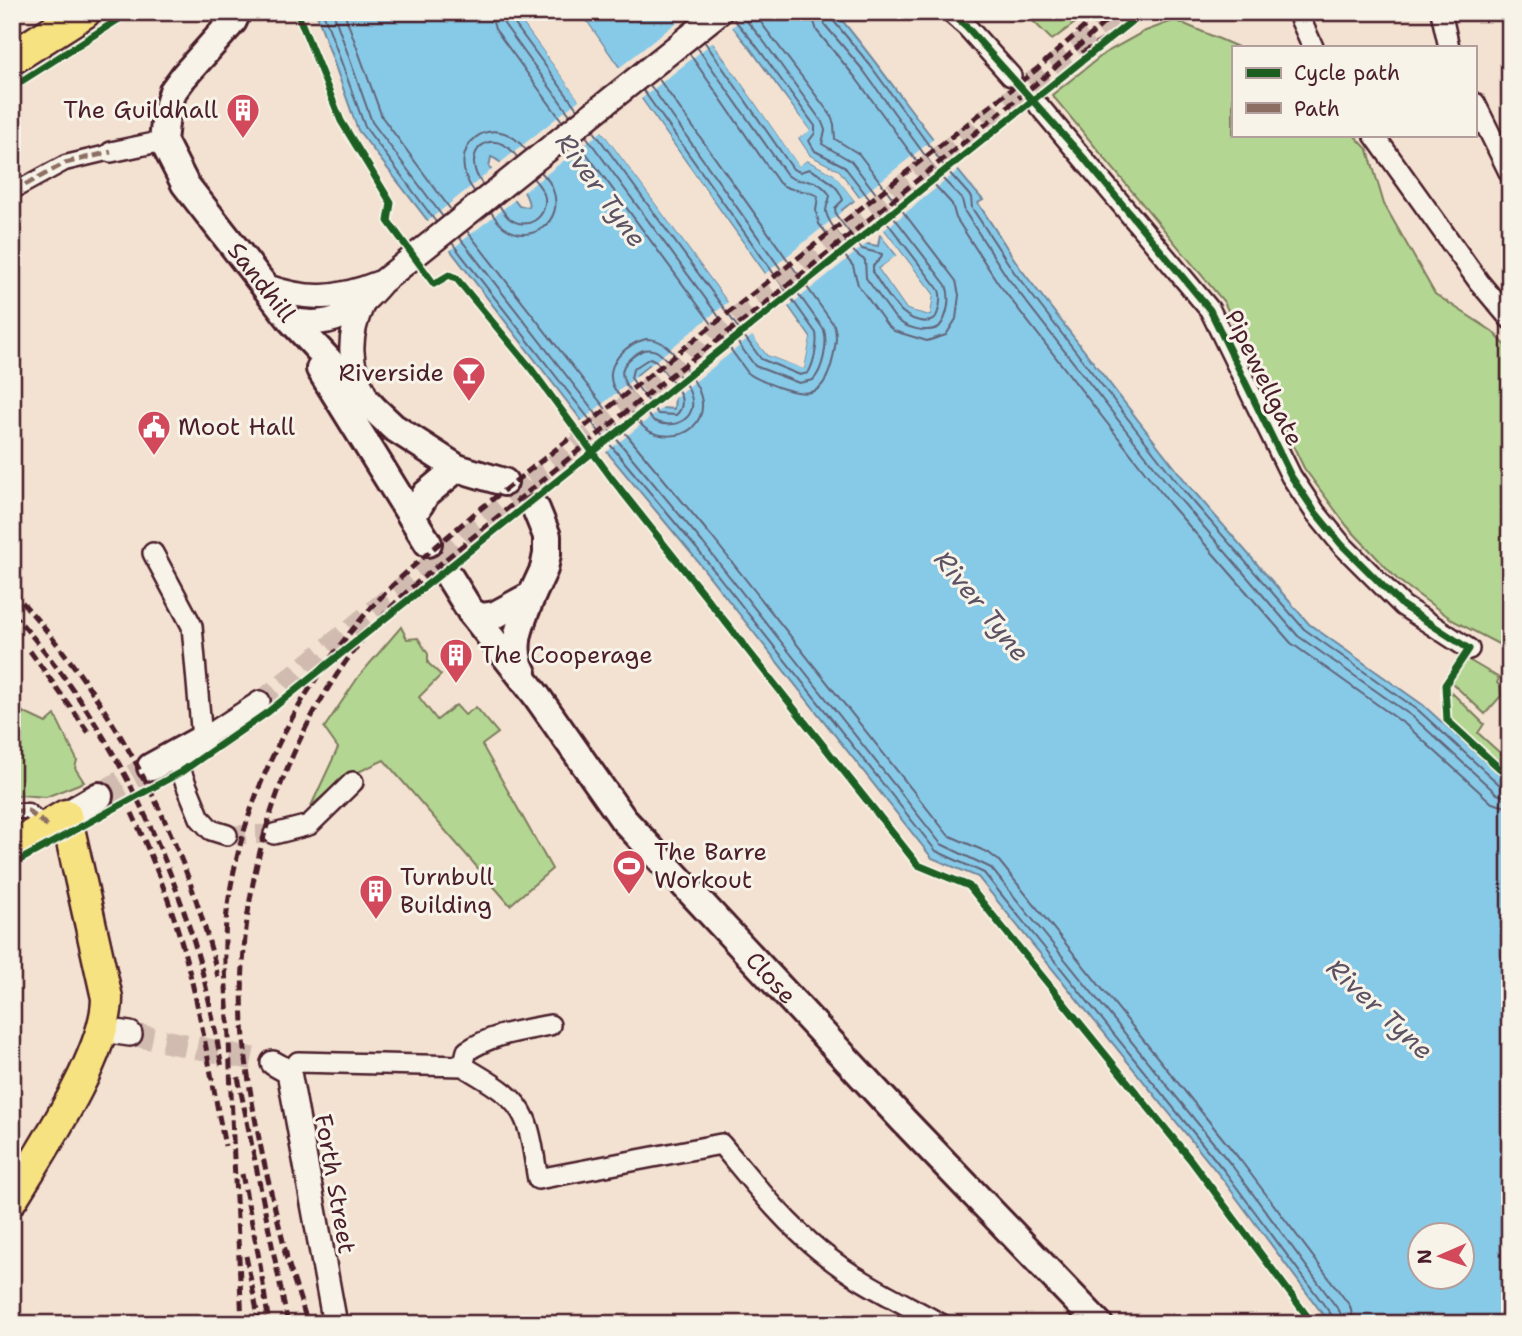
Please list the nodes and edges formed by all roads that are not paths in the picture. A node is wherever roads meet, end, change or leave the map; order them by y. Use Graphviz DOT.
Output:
graph roads {
  1 [pos="84,12"];
  2 [pos="720,12"];
  3 [pos="950,12"];
  4 [pos="1297,12"];
  5 [pos="1441,12"];
  6 [pos="235,17"];
  7 [pos="1313,46"];
  8 [pos="1449,46"];
  9 [pos="12,58"];
  10 [pos="1011,76"];
  11 [pos="1476,105"];
  12 [pos="1038,106"];
  13 [pos="1375,136"];
  14 [pos="163,141"];
  15 [pos="111,152"];
  16 [pos="1510,174"];
  17 [pos="12,192"];
  18 [pos="382,282"];
  19 [pos="265,286"];
  20 [pos="362,305"];
  21 [pos="1510,319"];
  22 [pos="291,320"];
  23 [pos="374,410"];
  24 [pos="457,468"];
  25 [pos="503,482"];
  26 [pos="536,509"];
  27 [pos="412,517"];
  28 [pos="428,543"];
  29 [pos="153,553"];
  30 [pos="450,578"];
  31 [pos="532,595"];
  32 [pos="471,612"];
  33 [pos="1469,649"];
  34 [pos="536,695"];
  35 [pos="260,701"];
  36 [pos="202,739"];
  37 [pos="163,761"];
  38 [pos="353,782"];
  39 [pos="99,796"];
  40 [pos="12,811"];
  41 [pos="57,820"];
  42 [pos="275,834"];
  43 [pos="226,835"];
  44 [pos="12,847"];
  45 [pos="550,1026"];
  46 [pos="463,1066"];
  47 [pos="281,1067"];
  48 [pos="12,1199"];
  49 [pos="335,1324"];
  50 [pos="941,1324"];
  51 [pos="1099,1324"];
  1 -- 9 [label="highway"];
  2 -- 18 [label="street"];
  3 -- 10 [label="street"];
  4 -- 7 [label="street"];
  5 -- 8 [label="street"];
  6 -- 14 [label="main road"];
  11 -- 16 [label="street"];
  12 -- 33 [label="street, Pipewellgate"];
  13 -- 21 [label="street"];
  14 -- 15 [label="street"];
  14 -- 19 [label="main road, Sandhill"];
  15 -- 17 [label="street"];
  18 -- 19 [label="street"];
  18 -- 20 [label="street"];
  19 -- 22 [label="main road, Sandhill"];
  20 -- 22 [label="street"];
  20 -- 23 [label="street"];
  22 -- 23 [label="main road, Sandhill"];
  22 -- 27 [label="main road"];
  23 -- 24 [label="main road, Sandhill"];
  24 -- 25 [label="main road, Sandhill"];
  24 -- 27 [label="main road"];
  26 -- 31 [label="main road"];
  27 -- 28 [label="main road"];
  29 -- 36 [label="street"];
  30 -- 32 [label="main road, Close"];
  31 -- 32 [label="main road"];
  31 -- 34 [label="main road"];
  32 -- 34 [label="main road, Close"];
  34 -- 51 [label="main road, Close"];
  35 -- 36 [label="street"];
  36 -- 37 [label="main road"];
  37 -- 43 [label="street"];
  38 -- 42 [label="street"];
  39 -- 41 [label="main road"];
  40 -- 41 [label="street"];
  41 -- 44 [label="main road"];
  41 -- 48 [label="main road"];
  45 -- 46 [label="street"];
  46 -- 47 [label="street"];
  46 -- 50 [label="street"];
  47 -- 49 [label="street, Forth Street"];
}
